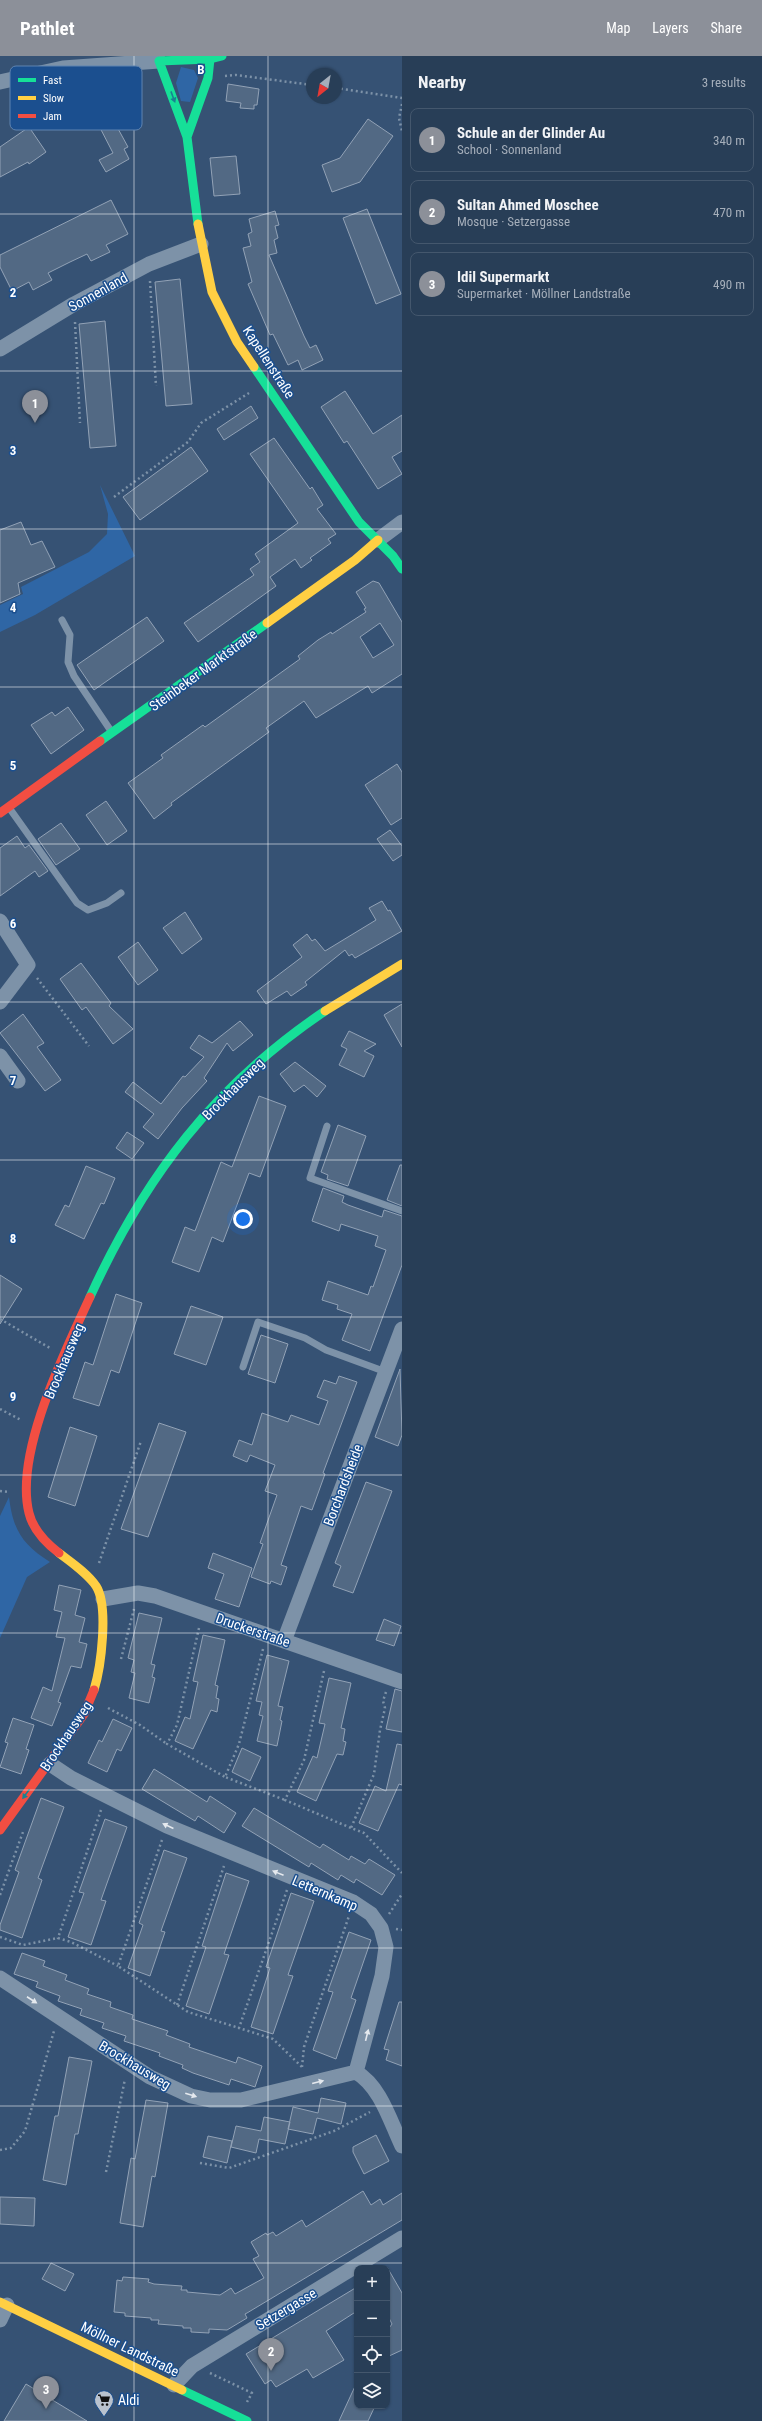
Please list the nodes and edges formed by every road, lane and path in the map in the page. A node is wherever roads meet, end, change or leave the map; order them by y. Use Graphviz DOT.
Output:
graph roads {
  1 [pos="222,56"];
  2 [pos="210,59"];
  3 [pos="115,60"];
  4 [pos="159,61"];
  5 [pos="76,66"];
  6 [pos="236,75"];
  7 [pos="10,80"];
  8 [pos="0,82"];
  9 [pos="306,84"];
  10 [pos="342,89"];
  11 [pos="402,98"];
  12 [pos="402,104"];
  13 [pos="402,131"];
  14 [pos="188,137"];
  15 [pos="201,244"];
  16 [pos="149,264"];
  17 [pos="74,304"];
  18 [pos="0,349"];
  19 [pos="265,383"];
  20 [pos="156,386"];
  21 [pos="80,423"];
  22 [pos="114,497"];
  23 [pos="402,522"];
  24 [pos="378,540"];
  25 [pos="402,569"];
  26 [pos="62,620"];
  27 [pos="113,734"];
  28 [pos="8,807"];
  29 [pos="0,813"];
  30 [pos="121,893"];
  31 [pos="0,922"];
  32 [pos="402,964"];
  33 [pos="28,965"];
  34 [pos="0,1002"];
  35 [pos="89,1046"];
  36 [pos="0,1056"];
  37 [pos="18,1081"];
  38 [pos="327,1126"];
  39 [pos="402,1211"];
  40 [pos="0,1319"];
  41 [pos="402,1329"];
  42 [pos="64,1357"];
  43 [pos="397,1358"];
  44 [pos="243,1367"];
  45 [pos="386,1372"];
  46 [pos="0,1410"];
  47 [pos="38,1428"];
  48 [pos="141,1441"];
  49 [pos="92,1582"];
  50 [pos="138,1593"];
  51 [pos="103,1599"];
  52 [pos="203,1613"];
  53 [pos="267,1635"];
  54 [pos="284,1641"];
  55 [pos="328,1656"];
  56 [pos="119,1666"];
  57 [pos="396,1680"];
  58 [pos="110,1702"];
  59 [pos="167,1744"];
  60 [pos="50,1764"];
  61 [pos="224,1777"];
  62 [pos="105,1796"];
  63 [pos="285,1800"];
  64 [pos="168,1826"];
  65 [pos="351,1828"];
  66 [pos="24,1829"];
  67 [pos="0,1830"];
  68 [pos="229,1853"];
  69 [pos="402,1873"];
  70 [pos="291,1878"];
  71 [pos="402,1894"];
  72 [pos="0,1895"];
  73 [pos="354,1902"];
  74 [pos="381,1928"];
  75 [pos="0,1937"];
  76 [pos="58,1938"];
  77 [pos="118,1966"];
  78 [pos="0,1978"];
  79 [pos="176,2005"];
  80 [pos="58,2017"];
  81 [pos="239,2028"];
  82 [pos="129,2063"];
  83 [pos="302,2067"];
  84 [pos="356,2072"];
  85 [pos="304,2086"];
  86 [pos="383,2105"];
  87 [pos="402,2146"];
  88 [pos="0,2150"];
  89 [pos="200,2163"];
  90 [pos="106,2172"];
  91 [pos="402,2238"];
  92 [pos="3,2304"];
  93 [pos="0,2320"];
  94 [pos="208,2372"];
  95 [pos="225,2380"];
  96 [pos="174,2385"];
  97 [pos="247,2421"];
  1 -- 2 [label="street"];
  2 -- 4 [label="street"];
  2 -- 14 [label="street, Kapellenstraße"];
  3 -- 4 [label="street"];
  3 -- 5 [label="street"];
  4 -- 14 [label="street, Kapellenstraße, one-way"];
  6 -- 9 [label="path"];
  7 -- 8 [label="street"];
  10 -- 11 [label="path"];
  12 -- 13 [label="path"];
  14 -- 15 [label="street, Kapellenstraße"];
  15 -- 16 [label="street, Sonnenland"];
  15 -- 19 [label="street, Kapellenstraße"];
  16 -- 17 [label="street, Sonnenland"];
  16 -- 20 [label="path"];
  17 -- 18 [label="street, Sonnenland"];
  17 -- 21 [label="path"];
  19 -- 22 [label="path"];
  19 -- 24 [label="street, Kapellenstraße"];
  23 -- 24 [label="street, Steinbeker Marktstraße"];
  24 -- 25 [label="street, Kapellenstraße"];
  24 -- 27 [label="street, Steinbeker Marktstraße"];
  26 -- 27 [label="lane"];
  27 -- 28 [label="street, Steinbeker Marktstraße"];
  28 -- 29 [label="street, Steinbeker Marktstraße"];
  28 -- 30 [label="lane"];
  31 -- 33 [label="street"];
  32 -- 42 [label="street, Brockhausweg"];
  33 -- 34 [label="street"];
  33 -- 35 [label="path"];
  36 -- 37 [label="street"];
  38 -- 39 [label="lane"];
  40 -- 42 [label="path"];
  41 -- 43 [label="street, Borchardsheide"];
  42 -- 47 [label="street, Brockhausweg"];
  43 -- 45 [label="street, Borchardsheide"];
  44 -- 45 [label="lane"];
  45 -- 54 [label="street, Borchardsheide"];
  46 -- 47 [label="path"];
  47 -- 49 [label="street, Brockhausweg"];
  48 -- 49 [label="path"];
  49 -- 51 [label="street, Brockhausweg"];
  50 -- 51 [label="street, Druckerstraße"];
  50 -- 52 [label="street, Druckerstraße"];
  50 -- 56 [label="path"];
  51 -- 60 [label="street, Brockhausweg"];
  52 -- 53 [label="street, Druckerstraße"];
  52 -- 59 [label="path"];
  53 -- 54 [label="street, Druckerstraße"];
  53 -- 61 [label="path"];
  54 -- 55 [label="street, Druckerstraße"];
  55 -- 57 [label="street, Druckerstraße"];
  55 -- 63 [label="path"];
  57 -- 65 [label="path"];
  58 -- 59 [label="path"];
  59 -- 61 [label="path"];
  60 -- 62 [label="street, Letternkamp"];
  60 -- 67 [label="street, Brockhausweg, one-way"];
  61 -- 63 [label="path"];
  62 -- 64 [label="street, Letternkamp"];
  62 -- 76 [label="path"];
  63 -- 65 [label="path"];
  68 -- 64 [label="street, Letternkamp, one-way"];
  64 -- 77 [label="path"];
  65 -- 69 [label="path"];
  66 -- 72 [label="path"];
  70 -- 68 [label="street, Letternkamp, one-way"];
  68 -- 79 [label="path"];
  70 -- 73 [label="street, Letternkamp"];
  70 -- 81 [label="path"];
  71 -- 74 [label="path"];
  73 -- 74 [label="street, Letternkamp"];
  73 -- 83 [label="path"];
  84 -- 74 [label="street, Letternkamp, one-way"];
  75 -- 76 [label="path"];
  76 -- 77 [label="path"];
  77 -- 79 [label="path"];
  78 -- 80 [label="street, Brockhausweg, one-way"];
  79 -- 81 [label="path"];
  80 -- 82 [label="street, Brockhausweg"];
  80 -- 88 [label="path"];
  81 -- 83 [label="path"];
  82 -- 85 [label="street, Brockhausweg, one-way"];
  82 -- 90 [label="path"];
  83 -- 85 [label="path"];
  85 -- 84 [label="street, Brockhausweg, one-way"];
  84 -- 86 [label="street"];
  86 -- 87 [label="street"];
  86 -- 89 [label="path"];
  91 -- 96 [label="street, Setzergasse"];
  92 -- 93 [label="street"];
  92 -- 96 [label="street, Möllner Landstraße"];
  94 -- 95 [label="path"];
  96 -- 97 [label="street, Möllner Landstraße"];
}
